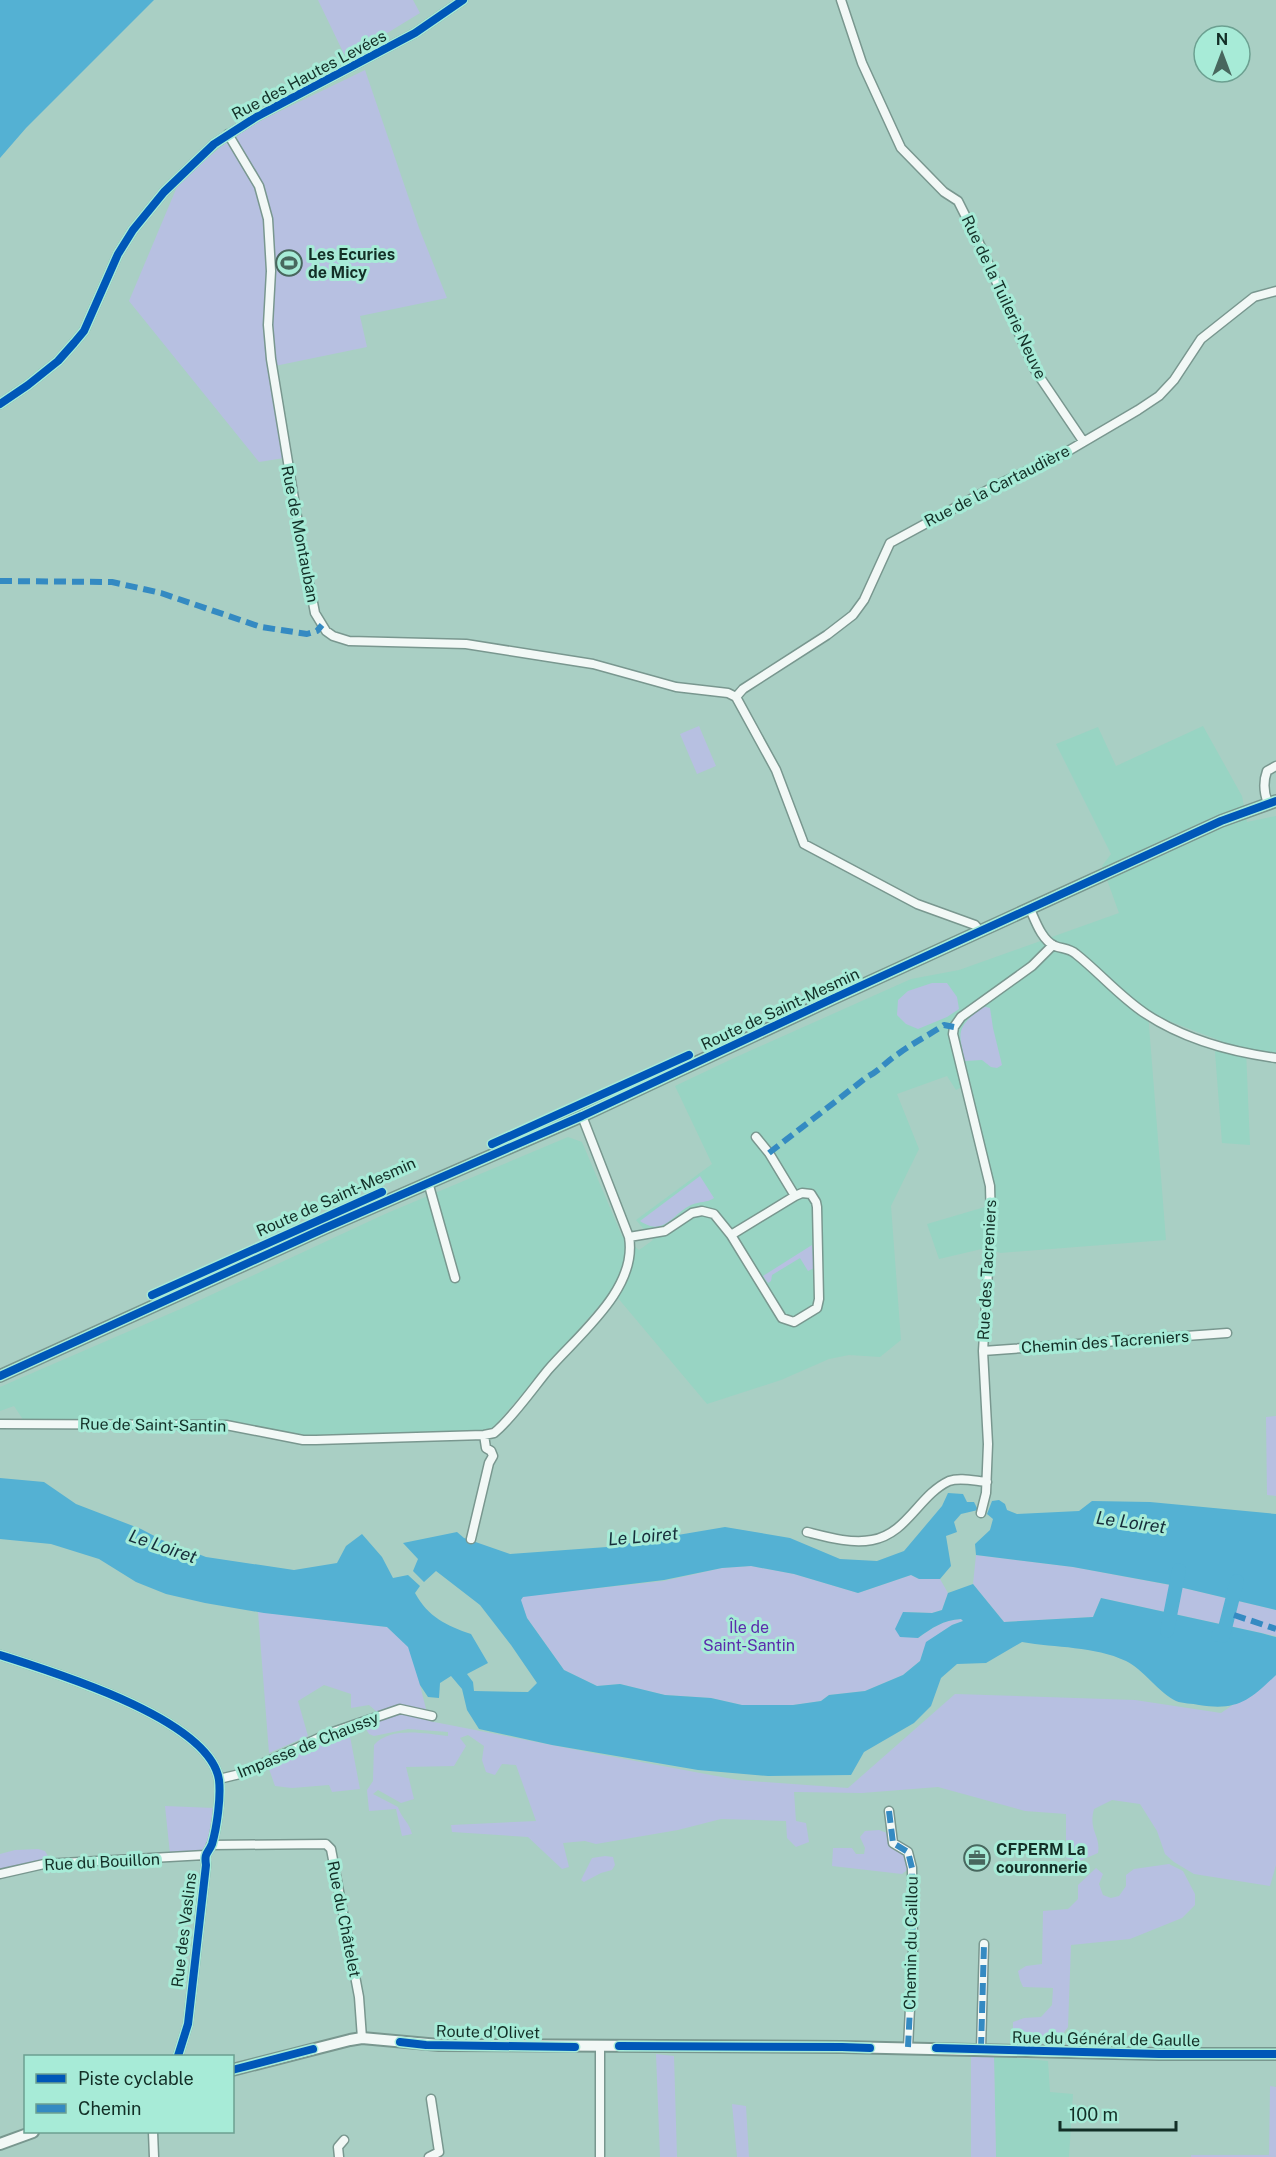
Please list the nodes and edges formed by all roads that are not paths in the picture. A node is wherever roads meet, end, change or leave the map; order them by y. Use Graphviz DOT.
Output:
graph roads {
  1 [pos="463,0"];
  2 [pos="841,0"];
  3 [pos="228,134"];
  4 [pos="1276,291"];
  5 [pos="0,404"];
  6 [pos="1083,441"];
  7 [pos="736,697"];
  8 [pos="1276,766"];
  9 [pos="1272,802"];
  10 [pos="1030,909"];
  11 [pos="980,931"];
  12 [pos="1053,945"];
  13 [pos="1276,1058"];
  14 [pos="582,1116"];
  15 [pos="756,1137"];
  16 [pos="428,1182"];
  17 [pos="795,1196"];
  18 [pos="731,1235"];
  19 [pos="628,1238"];
  20 [pos="455,1278"];
  21 [pos="1227,1332"];
  22 [pos="983,1351"];
  23 [pos="0,1376"];
  24 [pos="0,1424"];
  25 [pos="484,1435"];
  26 [pos="987,1482"];
  27 [pos="981,1513"];
  28 [pos="807,1532"];
  29 [pos="471,1539"];
  30 [pos="0,1655"];
  31 [pos="432,1716"];
  32 [pos="219,1779"];
  33 [pos="889,1812"];
  34 [pos="212,1845"];
  35 [pos="205,1856"];
  36 [pos="0,1874"];
  37 [pos="984,1944"];
  38 [pos="362,2038"];
  39 [pos="600,2047"];
  40 [pos="908,2048"];
  41 [pos="981,2049"];
  42 [pos="1276,2054"];
  43 [pos="178,2055"];
  44 [pos="234,2069"];
  45 [pos="431,2099"];
  46 [pos="30,2133"];
  47 [pos="153,2133"];
  48 [pos="344,2140"];
  49 [pos="0,2144"];
  50 [pos="154,2157"];
  51 [pos="339,2157"];
  52 [pos="429,2157"];
  53 [pos="600,2157"];
  1 -- 3 [label="street, Rue des Hautes Levées"];
  2 -- 6 [label="street, Rue de la Tuilerie Neuve"];
  3 -- 5 [label="street, Rue des Hautes Levées"];
  3 -- 7 [label="street, Rue de Montauban"];
  4 -- 6 [label="street, Rue de la Cartaudière"];
  6 -- 7 [label="street, Rue de la Cartaudière"];
  7 -- 11 [label="street"];
  8 -- 9 [label="street"];
  9 -- 10 [label="main road, Route de Saint-Mesmin"];
  10 -- 11 [label="main road, Route de Saint-Mesmin"];
  10 -- 12 [label="street"];
  11 -- 14 [label="main road, Route de Saint-Mesmin"];
  12 -- 13 [label="street"];
  12 -- 22 [label="street, Rue des Tacreniers"];
  14 -- 16 [label="main road, Route de Saint-Mesmin"];
  14 -- 19 [label="street"];
  15 -- 17 [label="street"];
  16 -- 20 [label="street"];
  16 -- 23 [label="main road, Route de Saint-Mesmin"];
  17 -- 18 [label="street"];
  17 -- 18 [label="street"];
  18 -- 19 [label="street"];
  19 -- 25 [label="street"];
  21 -- 22 [label="street, Chemin des Tacreniers"];
  22 -- 26 [label="street, Rue des Tacreniers"];
  24 -- 25 [label="street, Rue de Saint-Santin"];
  25 -- 29 [label="street"];
  26 -- 27 [label="street, Rue des Tacreniers"];
  26 -- 28 [label="street"];
  30 -- 32 [label="street"];
  31 -- 32 [label="street, Impasse de Chaussy"];
  32 -- 34 [label="street, Rue des Vaslins"];
  33 -- 40 [label="street, Chemin du Caillou"];
  34 -- 35 [label="street, Rue des Vaslins"];
  34 -- 38 [label="street, Rue du Châtelet"];
  35 -- 36 [label="street, Rue du Bouillon"];
  35 -- 43 [label="street, Rue des Vaslins"];
  37 -- 41 [label="street"];
  38 -- 39 [label="main road, Route d'Olivet"];
  38 -- 44 [label="main road, Route d'Olivet"];
  39 -- 40 [label="main road, Rue du Général de Gaulle"];
  39 -- 53 [label="street"];
  40 -- 41 [label="main road, Rue du Général de Gaulle"];
  41 -- 42 [label="main road, Rue du Général de Gaulle"];
  45 -- 52 [label="street"];
  46 -- 49 [label="main road"];
  47 -- 50 [label="street"];
  48 -- 51 [label="street"];
}
